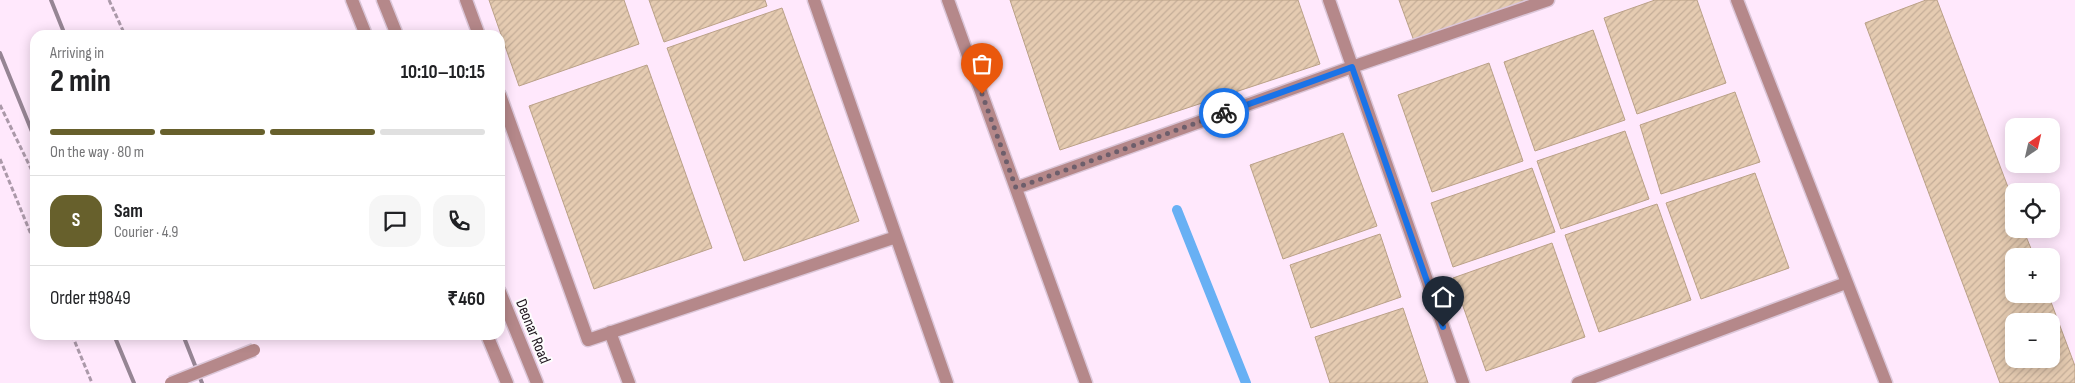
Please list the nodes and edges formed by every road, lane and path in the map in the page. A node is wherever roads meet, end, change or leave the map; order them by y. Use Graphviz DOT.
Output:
graph roads {
  1 [pos="109,0"];
  2 [pos="352,0"];
  3 [pos="383,0"];
  4 [pos="466,0"];
  5 [pos="814,0"];
  6 [pos="948,0"];
  7 [pos="1330,0"];
  8 [pos="1548,0"];
  9 [pos="1737,0"];
  10 [pos="123,30"];
  11 [pos="364,30"];
  12 [pos="395,30"];
  13 [pos="477,30"];
  14 [pos="1352,67"];
  15 [pos="0,105"];
  16 [pos="505,109"];
  17 [pos="6,118"];
  18 [pos="0,119"];
  19 [pos="0,159"];
  20 [pos="30,167"];
  21 [pos="1016,188"];
  22 [pos="30,232"];
  23 [pos="896,237"];
  24 [pos="1846,282"];
  25 [pos="505,304"];
  26 [pos="610,332"];
  27 [pos="74,340"];
  28 [pos="489,340"];
  29 [pos="254,350"];
  30 [pos="92,383"];
  31 [pos="171,383"];
  32 [pos="507,383"];
  33 [pos="537,383"];
  34 [pos="629,383"];
  35 [pos="947,383"];
  36 [pos="1086,383"];
  37 [pos="1463,383"];
  38 [pos="1578,383"];
  39 [pos="1886,383"];
  1 -- 10 [label="path"];
  2 -- 11 [label="street"];
  3 -- 12 [label="street"];
  4 -- 13 [label="street"];
  5 -- 23 [label="street"];
  6 -- 21 [label="street"];
  7 -- 14 [label="street"];
  8 -- 14 [label="street"];
  9 -- 24 [label="street"];
  14 -- 21 [label="street"];
  14 -- 37 [label="street"];
  15 -- 17 [label="path"];
  16 -- 26 [label="street"];
  17 -- 18 [label="path"];
  17 -- 20 [label="path"];
  19 -- 22 [label="path"];
  21 -- 36 [label="street"];
  23 -- 26 [label="street"];
  23 -- 35 [label="street"];
  24 -- 38 [label="street"];
  24 -- 39 [label="street"];
  25 -- 33 [label="street, Deonar Road"];
  26 -- 34 [label="street"];
  27 -- 30 [label="path"];
  28 -- 32 [label="street"];
  29 -- 31 [label="street, bridge"];
}
